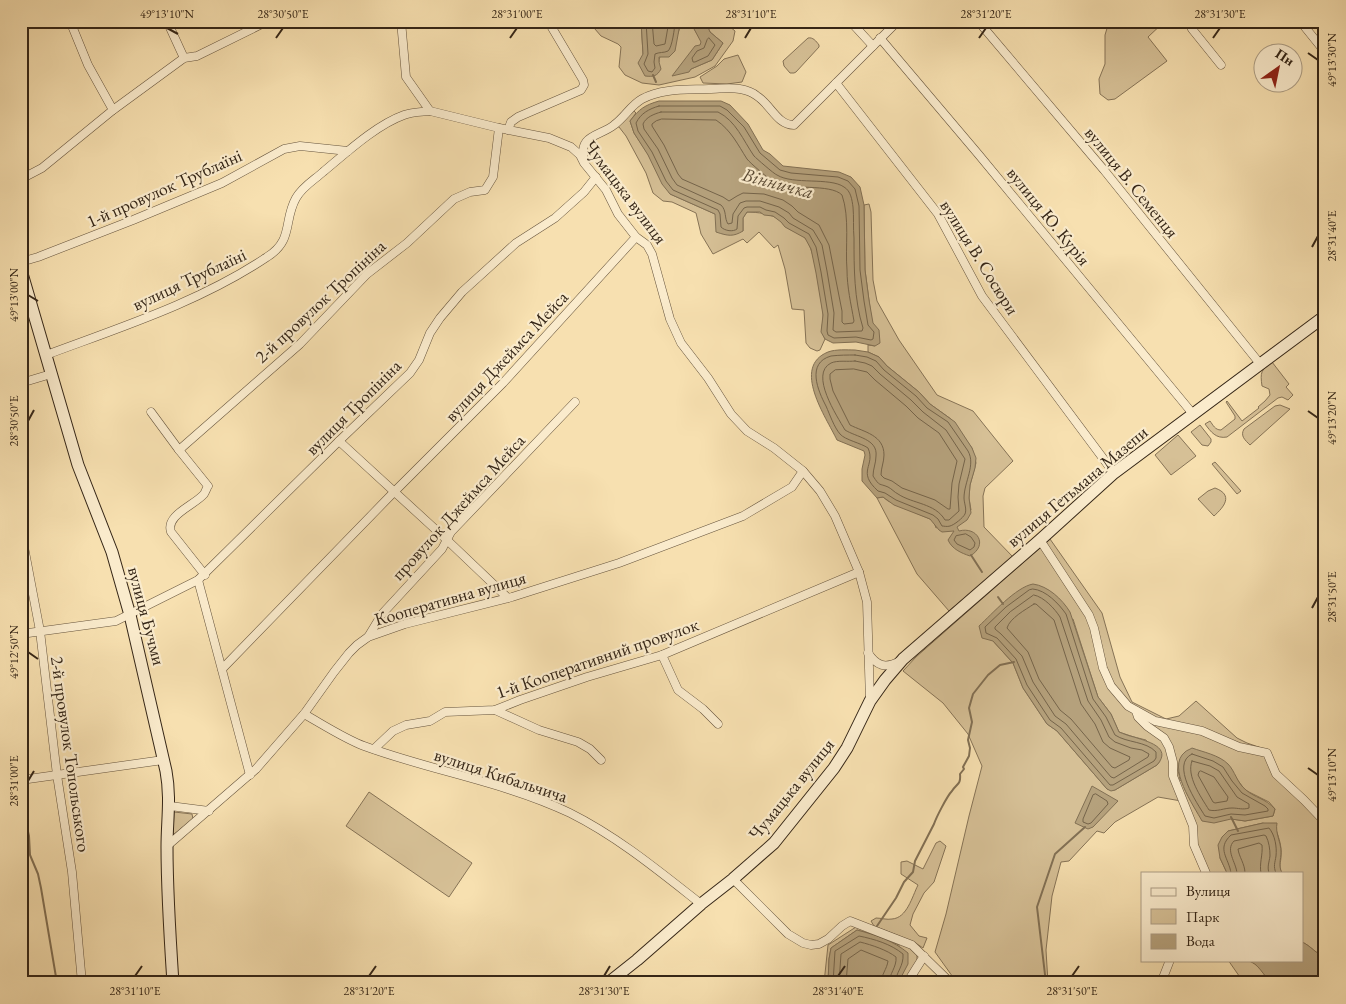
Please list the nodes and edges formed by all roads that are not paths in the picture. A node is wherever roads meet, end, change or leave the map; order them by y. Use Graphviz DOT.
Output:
graph roads {
  1 [pos="70,21"];
  2 [pos="167,21"];
  3 [pos="268,21"];
  4 [pos="401,21"];
  5 [pos="548,21"];
  6 [pos="850,21"];
  7 [pos="898,21"];
  8 [pos="978,21"];
  9 [pos="1188,21"];
  10 [pos="1300,21"];
  11 [pos="880,38"];
  12 [pos="873,46"];
  13 [pos="1325,52"];
  14 [pos="184,58"];
  15 [pos="1221,65"];
  16 [pos="836,83"];
  17 [pos="113,110"];
  18 [pos="430,112"];
  19 [pos="499,128"];
  20 [pos="508,130"];
  21 [pos="348,151"];
  22 [pos="584,163"];
  23 [pos="596,177"];
  24 [pos="21,179"];
  25 [pos="636,237"];
  26 [pos="21,262"];
  27 [pos="21,270"];
  28 [pos="1325,316"];
  29 [pos="46,355"];
  30 [pos="1261,365"];
  31 [pos="51,374"];
  32 [pos="21,383"];
  33 [pos="575,402"];
  34 [pos="151,412"];
  35 [pos="1193,414"];
  36 [pos="339,441"];
  37 [pos="179,450"];
  38 [pos="803,471"];
  39 [pos="1114,473"];
  40 [pos="394,492"];
  41 [pos="21,531"];
  42 [pos="447,540"];
  43 [pos="1040,540"];
  44 [pos="859,572"];
  45 [pos="205,575"];
  46 [pos="198,580"];
  47 [pos="508,598"];
  48 [pos="130,614"];
  49 [pos="40,631"];
  50 [pos="21,634"];
  51 [pos="368,637"];
  52 [pos="868,653"];
  53 [pos="662,655"];
  54 [pos="903,660"];
  55 [pos="222,669"];
  56 [pos="870,702"];
  57 [pos="495,710"];
  58 [pos="1136,711"];
  59 [pos="304,714"];
  60 [pos="718,724"];
  61 [pos="374,749"];
  62 [pos="163,760"];
  63 [pos="602,760"];
  64 [pos="57,775"];
  65 [pos="250,775"];
  66 [pos="21,780"];
  67 [pos="170,806"];
  68 [pos="209,811"];
  69 [pos="1325,822"];
  70 [pos="167,846"];
  71 [pos="1206,872"];
  72 [pos="733,879"];
  73 [pos="701,904"];
  74 [pos="924,956"];
  75 [pos="1169,962"];
  76 [pos="611,982"];
  77 [pos="82,983"];
  78 [pos="173,983"];
  79 [pos="907,983"];
  80 [pos="951,983"];
  81 [pos="1161,983"];
  1 -- 17 [label="street"];
  2 -- 14 [label="street"];
  3 -- 14 [label="street"];
  4 -- 18 [label="street"];
  5 -- 20 [label="street"];
  6 -- 12 [label="street"];
  7 -- 11 [label="street"];
  8 -- 30 [label="street, вулиця В. Семенця"];
  9 -- 15 [label="street"];
  10 -- 13 [label="street"];
  11 -- 12 [label="street"];
  11 -- 35 [label="street, вулиця Ю. Курія"];
  12 -- 16 [label="street"];
  14 -- 17 [label="street"];
  16 -- 22 [label="street"];
  16 -- 39 [label="street, вулиця В. Сосюри"];
  17 -- 24 [label="street"];
  18 -- 19 [label="street, Чумацька вулиця"];
  18 -- 21 [label="street, вулиця Трублаїні"];
  19 -- 20 [label="street, Чумацька вулиця"];
  19 -- 37 [label="street, 2-й провулок Тропініна"];
  20 -- 22 [label="street, Чумацька вулиця"];
  21 -- 26 [label="street, 1-й провулок Трублаїні"];
  21 -- 29 [label="street, вулиця Трублаїні"];
  22 -- 23 [label="street, Чумацька вулиця"];
  23 -- 25 [label="street, Чумацька вулиця"];
  23 -- 36 [label="street, вулиця Тропініна"];
  25 -- 38 [label="street, Чумацька вулиця"];
  25 -- 40 [label="street, вулиця Джеймса Мейса"];
  27 -- 29 [label="street, вулиця Бучми"];
  28 -- 30 [label="street, вулиця Гетьмана Мазепи"];
  29 -- 31 [label="street, вулиця Бучми"];
  30 -- 35 [label="street, вулиця Гетьмана Мазепи"];
  31 -- 32 [label="street"];
  31 -- 48 [label="street, вулиця Бучми"];
  33 -- 42 [label="street, провулок Джеймса Мейса"];
  34 -- 37 [label="street"];
  35 -- 39 [label="street, вулиця Гетьмана Мазепи"];
  36 -- 40 [label="street"];
  36 -- 45 [label="street, вулиця Тропініна"];
  37 -- 45 [label="street"];
  38 -- 44 [label="street, Чумацька вулиця"];
  38 -- 47 [label="street, Кооперативна вулиця"];
  39 -- 43 [label="street, вулиця Гетьмана Мазепи"];
  40 -- 42 [label="street"];
  40 -- 55 [label="street, вулиця Джеймса Мейса"];
  41 -- 49 [label="street, 2-й провулок Топольського"];
  42 -- 47 [label="street"];
  42 -- 51 [label="street, провулок Джеймса Мейса"];
  43 -- 54 [label="street, вулиця Гетьмана Мазепи"];
  43 -- 58 [label="street"];
  44 -- 52 [label="street, Чумацька вулиця"];
  44 -- 53 [label="street, 1-й Кооперативний провулок"];
  45 -- 46 [label="street, вулиця Тропініна"];
  46 -- 48 [label="street, вулиця Тропініна"];
  46 -- 55 [label="street"];
  47 -- 51 [label="street, Кооперативна вулиця"];
  48 -- 49 [label="street, вулиця Тропініна"];
  48 -- 62 [label="street, вулиця Бучми"];
  49 -- 50 [label="street, вулиця Тропініна"];
  49 -- 64 [label="street, 2-й провулок Топольського"];
  51 -- 59 [label="street, Кооперативна вулиця"];
  52 -- 54 [label="street"];
  52 -- 56 [label="street, Чумацька вулиця"];
  53 -- 57 [label="street, 1-й Кооперативний провулок"];
  53 -- 60 [label="street"];
  54 -- 56 [label="street, вулиця Гетьмана Мазепи"];
  55 -- 65 [label="street"];
  56 -- 72 [label="street, Чумацька вулиця"];
  57 -- 61 [label="street, 1-й Кооперативний провулок"];
  57 -- 63 [label="street"];
  58 -- 69 [label="street"];
  58 -- 71 [label="street"];
  59 -- 61 [label="street, вулиця Кибальчича"];
  59 -- 65 [label="street, Кооперативна вулиця"];
  61 -- 73 [label="street, вулиця Кибальчича"];
  62 -- 64 [label="street"];
  62 -- 67 [label="street, вулиця Бучми"];
  64 -- 66 [label="street"];
  64 -- 77 [label="street, 2-й провулок Топольського"];
  65 -- 68 [label="street, Кооперативна вулиця"];
  67 -- 68 [label="street"];
  67 -- 70 [label="street, вулиця Бучми"];
  68 -- 70 [label="street, Кооперативна вулиця"];
  70 -- 78 [label="street, вулиця Бучми"];
  72 -- 73 [label="street, Чумацька вулиця"];
  72 -- 74 [label="street"];
  73 -- 76 [label="street, Чумацька вулиця"];
  74 -- 79 [label="street"];
  74 -- 80 [label="street"];
  75 -- 81 [label="street"];
}
